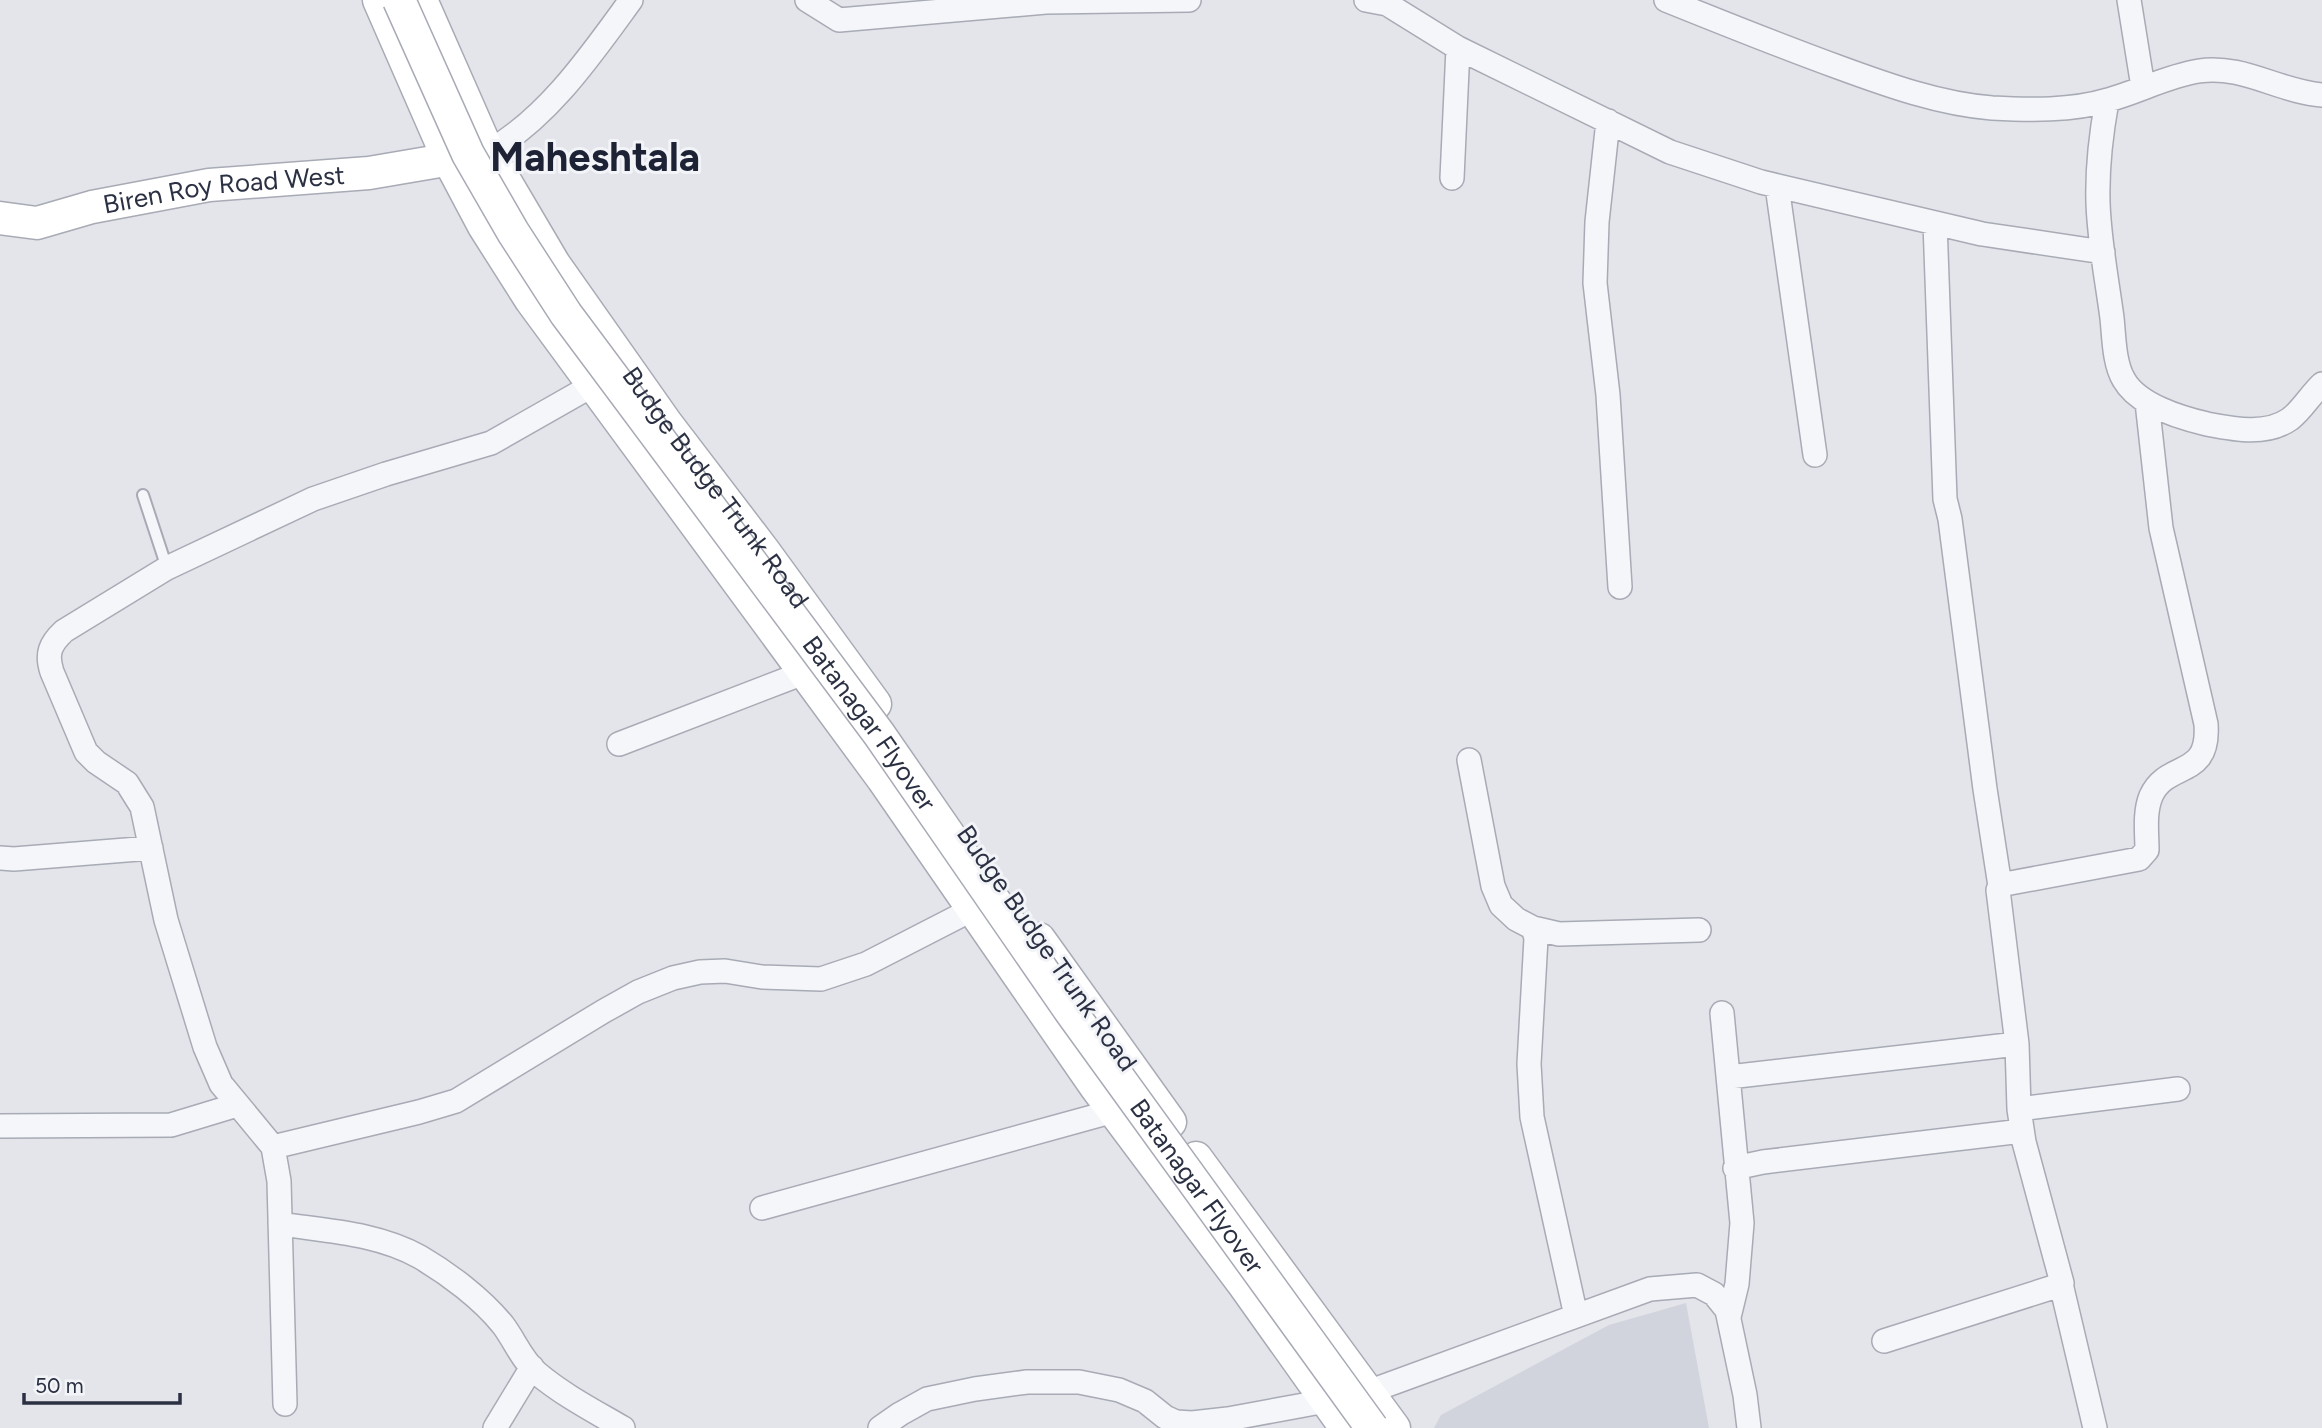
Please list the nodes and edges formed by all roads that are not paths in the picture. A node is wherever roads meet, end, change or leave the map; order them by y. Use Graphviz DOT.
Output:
graph roads {
  1 [pos="379,0"];
  2 [pos="399,0"];
  3 [pos="421,0"];
  4 [pos="631,0"];
  5 [pos="807,0"];
  6 [pos="1189,0"];
  7 [pos="1366,0"];
  8 [pos="1666,0"];
  9 [pos="2129,0"];
  10 [pos="1010,2"];
  11 [pos="1458,48"];
  12 [pos="2143,88"];
  13 [pos="2322,95"];
  14 [pos="2107,101"];
  15 [pos="1608,121"];
  16 [pos="488,152"];
  17 [pos="449,160"];
  18 [pos="1452,178"];
  19 [pos="1777,186"];
  20 [pos="0,218"];
  21 [pos="1935,223"];
  22 [pos="2103,252"];
  23 [pos="2322,384"];
  24 [pos="593,385"];
  25 [pos="2147,402"];
  26 [pos="1815,455"];
  27 [pos="143,495"];
  28 [pos="167,568"];
  29 [pos="1620,587"];
  30 [pos="806,672"];
  31 [pos="620,744"];
  32 [pos="1469,760"];
  33 [pos="151,848"];
  34 [pos="0,858"];
  35 [pos="2000,886"];
  36 [pos="973,909"];
  37 [pos="1533,928"];
  38 [pos="1699,930"];
  39 [pos="1722,1013"];
  40 [pos="2017,1044"];
  41 [pos="1729,1077"];
  42 [pos="2179,1089"];
  43 [pos="237,1105"];
  44 [pos="1114,1111"];
  45 [pos="2021,1120"];
  46 [pos="0,1126"];
  47 [pos="274,1147"];
  48 [pos="1735,1168"];
  49 [pos="762,1208"];
  50 [pos="280,1224"];
  51 [pos="2061,1284"];
  52 [pos="1576,1316"];
  53 [pos="1729,1317"];
  54 [pos="1884,1341"];
  55 [pos="531,1367"];
  56 [pos="1368,1392"];
  57 [pos="1326,1401"];
  58 [pos="285,1404"];
  59 [pos="495,1428"];
  60 [pos="623,1428"];
  61 [pos="880,1428"];
  62 [pos="1346,1428"];
  63 [pos="1372,1428"];
  64 [pos="1394,1428"];
  65 [pos="1749,1428"];
  66 [pos="2095,1428"];
  1 -- 17 [label="street, Budge Budge Trunk Road"];
  2 -- 63 [label="street, Batanagar Flyover, bridge"];
  3 -- 16 [label="street, Budge Budge Trunk Road"];
  4 -- 16 [label="street"];
  5 -- 10 [label="street"];
  6 -- 10 [label="street"];
  7 -- 11 [label="street"];
  8 -- 14 [label="street"];
  9 -- 12 [label="street"];
  11 -- 15 [label="street"];
  11 -- 18 [label="street"];
  12 -- 13 [label="street"];
  12 -- 14 [label="street"];
  14 -- 22 [label="street"];
  15 -- 19 [label="street"];
  15 -- 29 [label="street"];
  16 -- 17 [label="street, Biren Roy Road West"];
  16 -- 56 [label="street, Budge Budge Trunk Road"];
  17 -- 20 [label="street, Biren Roy Road West"];
  17 -- 24 [label="street, Budge Budge Trunk Road"];
  19 -- 21 [label="street"];
  19 -- 26 [label="street"];
  21 -- 22 [label="street"];
  21 -- 35 [label="street"];
  22 -- 25 [label="street"];
  23 -- 25 [label="street"];
  24 -- 28 [label="street"];
  24 -- 30 [label="street, Budge Budge Trunk Road"];
  25 -- 35 [label="street"];
  27 -- 28 [label="lane"];
  28 -- 33 [label="street"];
  30 -- 31 [label="street"];
  30 -- 36 [label="street, Budge Budge Trunk Road"];
  32 -- 37 [label="street"];
  33 -- 34 [label="street"];
  33 -- 43 [label="street"];
  35 -- 40 [label="street"];
  36 -- 44 [label="street, Budge Budge Trunk Road"];
  36 -- 47 [label="street"];
  37 -- 38 [label="street"];
  37 -- 52 [label="street"];
  39 -- 41 [label="street"];
  40 -- 41 [label="street"];
  40 -- 45 [label="street"];
  41 -- 48 [label="street"];
  42 -- 45 [label="street"];
  43 -- 46 [label="street"];
  43 -- 47 [label="street"];
  44 -- 49 [label="street"];
  44 -- 57 [label="street, Budge Budge Trunk Road"];
  45 -- 48 [label="street"];
  45 -- 51 [label="street"];
  47 -- 50 [label="street"];
  48 -- 53 [label="street"];
  50 -- 55 [label="street"];
  50 -- 58 [label="street"];
  51 -- 54 [label="street"];
  51 -- 66 [label="street"];
  52 -- 53 [label="street"];
  52 -- 56 [label="street"];
  53 -- 65 [label="street"];
  55 -- 59 [label="street"];
  55 -- 60 [label="street"];
  56 -- 57 [label="street"];
  56 -- 64 [label="street, Budge Budge Trunk Road"];
  57 -- 61 [label="street"];
  57 -- 62 [label="street, Budge Budge Trunk Road"];
}
